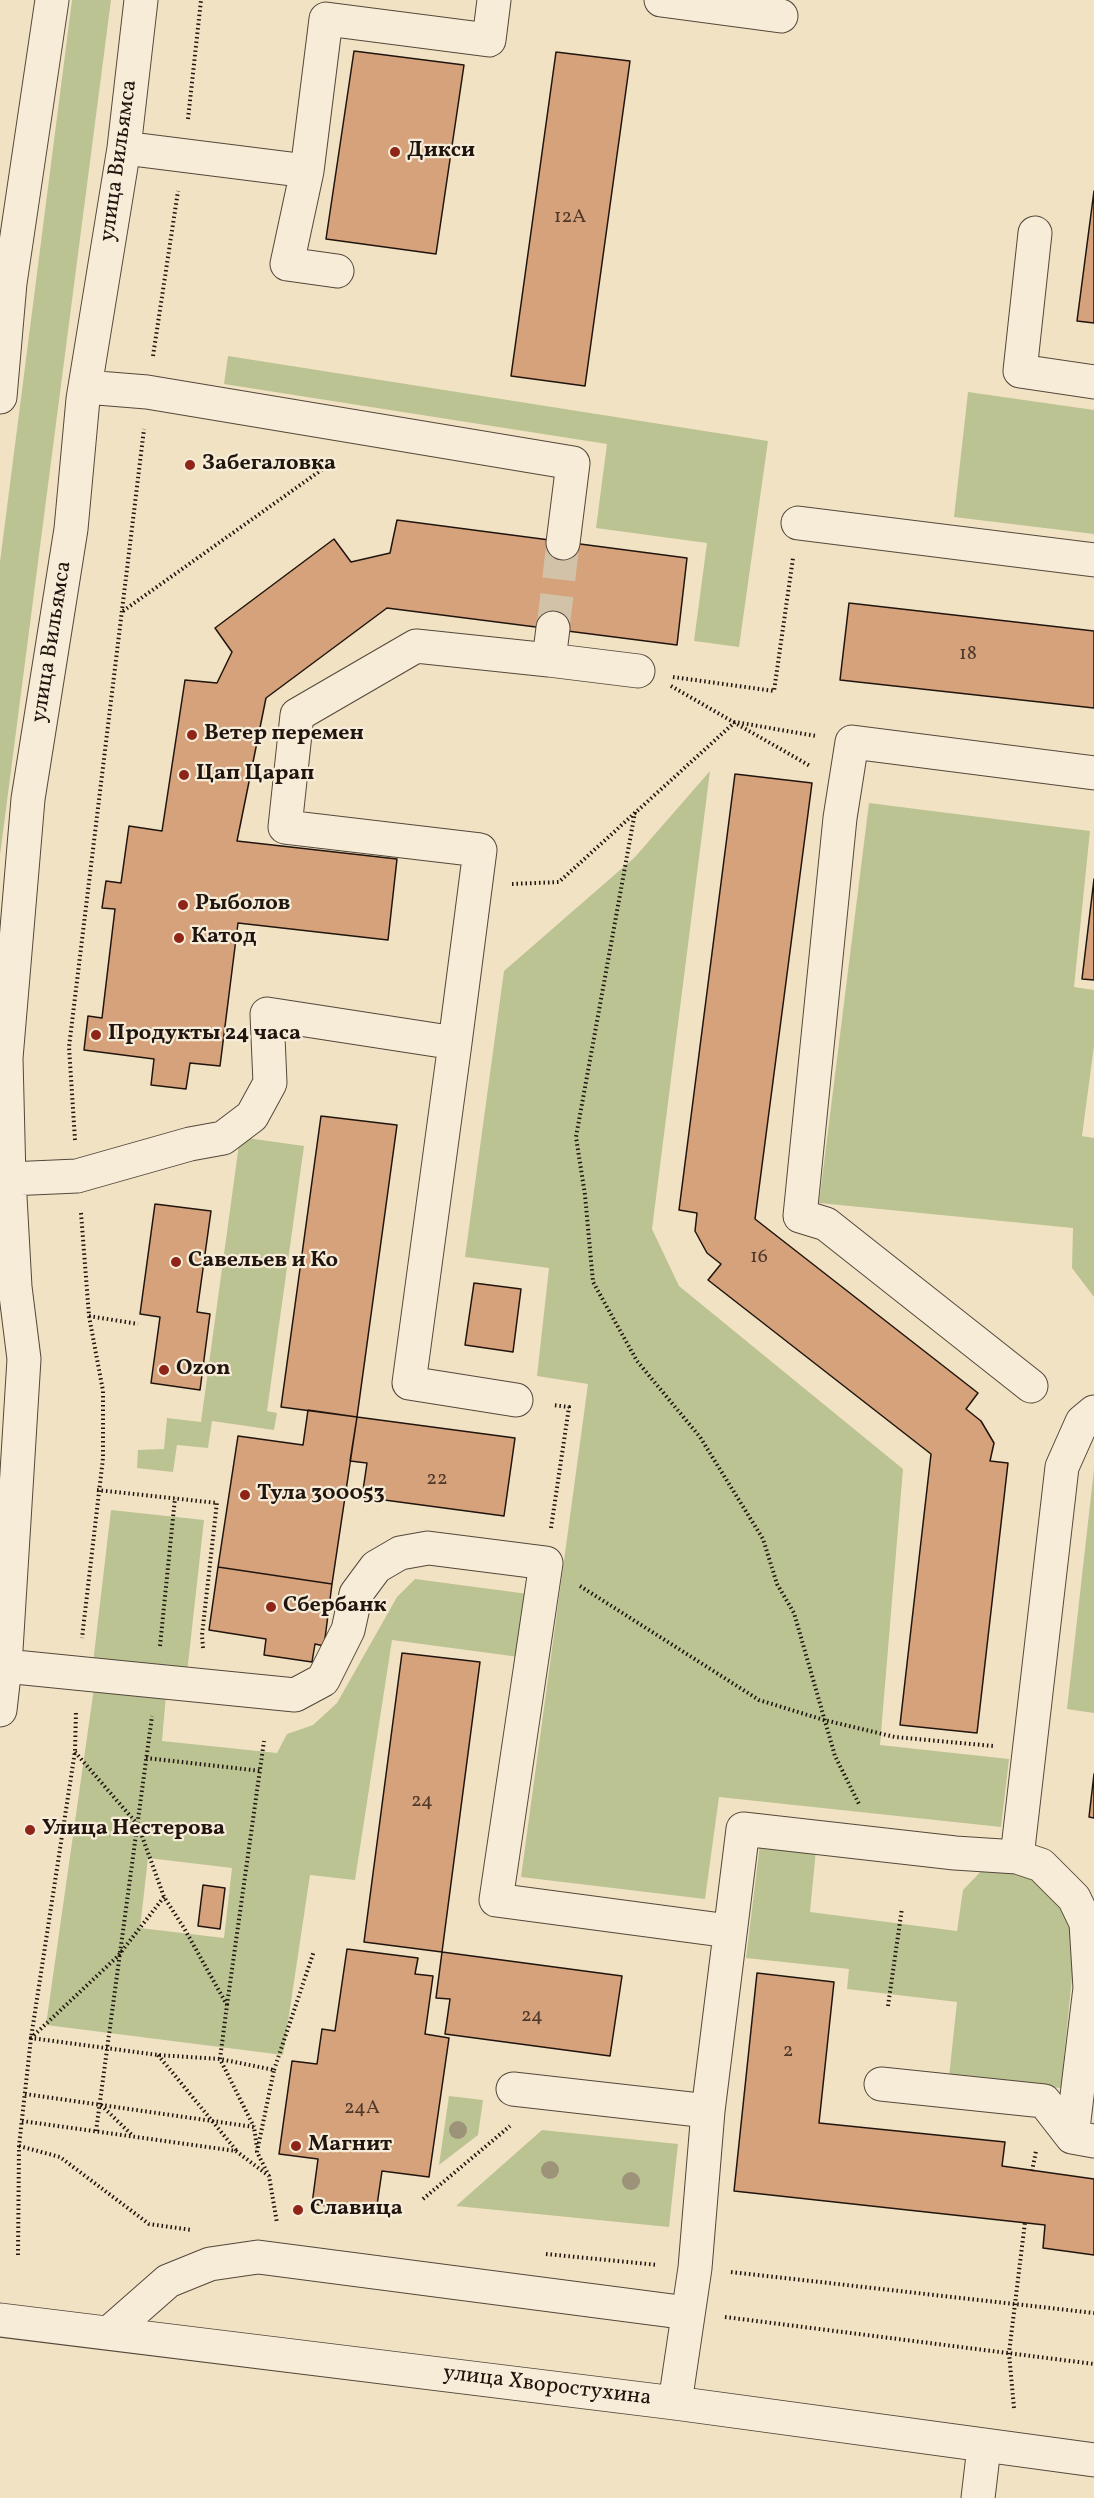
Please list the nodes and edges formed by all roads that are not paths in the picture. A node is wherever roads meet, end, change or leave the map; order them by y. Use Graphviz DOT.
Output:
graph roads {
  1 [pos="52,0"];
  2 [pos="141,0"];
  3 [pos="494,0"];
  4 [pos="661,0"];
  5 [pos="781,16"];
  6 [pos="124,148"];
  7 [pos="307,171"];
  8 [pos="1035,233"];
  9 [pos="337,271"];
  10 [pos="1094,382"];
  11 [pos="85,387"];
  12 [pos="0,398"];
  13 [pos="798,523"];
  14 [pos="563,543"];
  15 [pos="1094,560"];
  16 [pos="553,628"];
  17 [pos="549,660"];
  18 [pos="642,672"];
  19 [pos="1094,773"];
  20 [pos="455,1042"];
  21 [pos="9,1179"];
  22 [pos="8,1286"];
  23 [pos="1031,1386"];
  24 [pos="516,1400"];
  25 [pos="1094,1412"];
  26 [pos="5,1665"];
  27 [pos="0,1710"];
  28 [pos="1017,1857"];
  29 [pos="1090,1915"];
  30 [pos="729,1931"];
  31 [pos="1092,1988"];
  32 [pos="881,2084"];
  33 [pos="513,2089"];
  34 [pos="708,2111"];
  35 [pos="1083,2139"];
  36 [pos="688,2313"];
  37 [pos="0,2320"];
  38 [pos="110,2332"];
  39 [pos="675,2403"];
  40 [pos="984,2447"];
  41 [pos="1094,2460"];
  42 [pos="978,2498"];
  1 -- 12 [label="street"];
  2 -- 6 [label="street, улица Вильямса"];
  3 -- 7 [label="street"];
  4 -- 5 [label="street"];
  6 -- 7 [label="street"];
  6 -- 11 [label="street, улица Вильямса"];
  7 -- 9 [label="street"];
  8 -- 10 [label="street"];
  11 -- 14 [label="street"];
  11 -- 21 [label="street, улица Вильямса"];
  13 -- 15 [label="street"];
  16 -- 17 [label="street"];
  17 -- 18 [label="street"];
  17 -- 20 [label="street"];
  19 -- 23 [label="street"];
  20 -- 21 [label="street"];
  20 -- 24 [label="street"];
  21 -- 22 [label="street, улица Вильямса"];
  22 -- 26 [label="street, улица Вильямса"];
  25 -- 28 [label="street"];
  26 -- 27 [label="street, улица Вильямса"];
  26 -- 30 [label="street"];
  28 -- 29 [label="street"];
  28 -- 30 [label="street"];
  29 -- 31 [label="street"];
  30 -- 34 [label="street"];
  31 -- 35 [label="street"];
  32 -- 35 [label="street"];
  33 -- 34 [label="street"];
  34 -- 36 [label="street"];
  36 -- 38 [label="street"];
  36 -- 39 [label="street"];
  37 -- 38 [label="street, улица Хворостухина"];
  38 -- 39 [label="street, улица Хворостухина"];
  39 -- 40 [label="street, улица Хворостухина"];
  40 -- 41 [label="street, улица Хворостухина"];
  40 -- 42 [label="street"];
}
